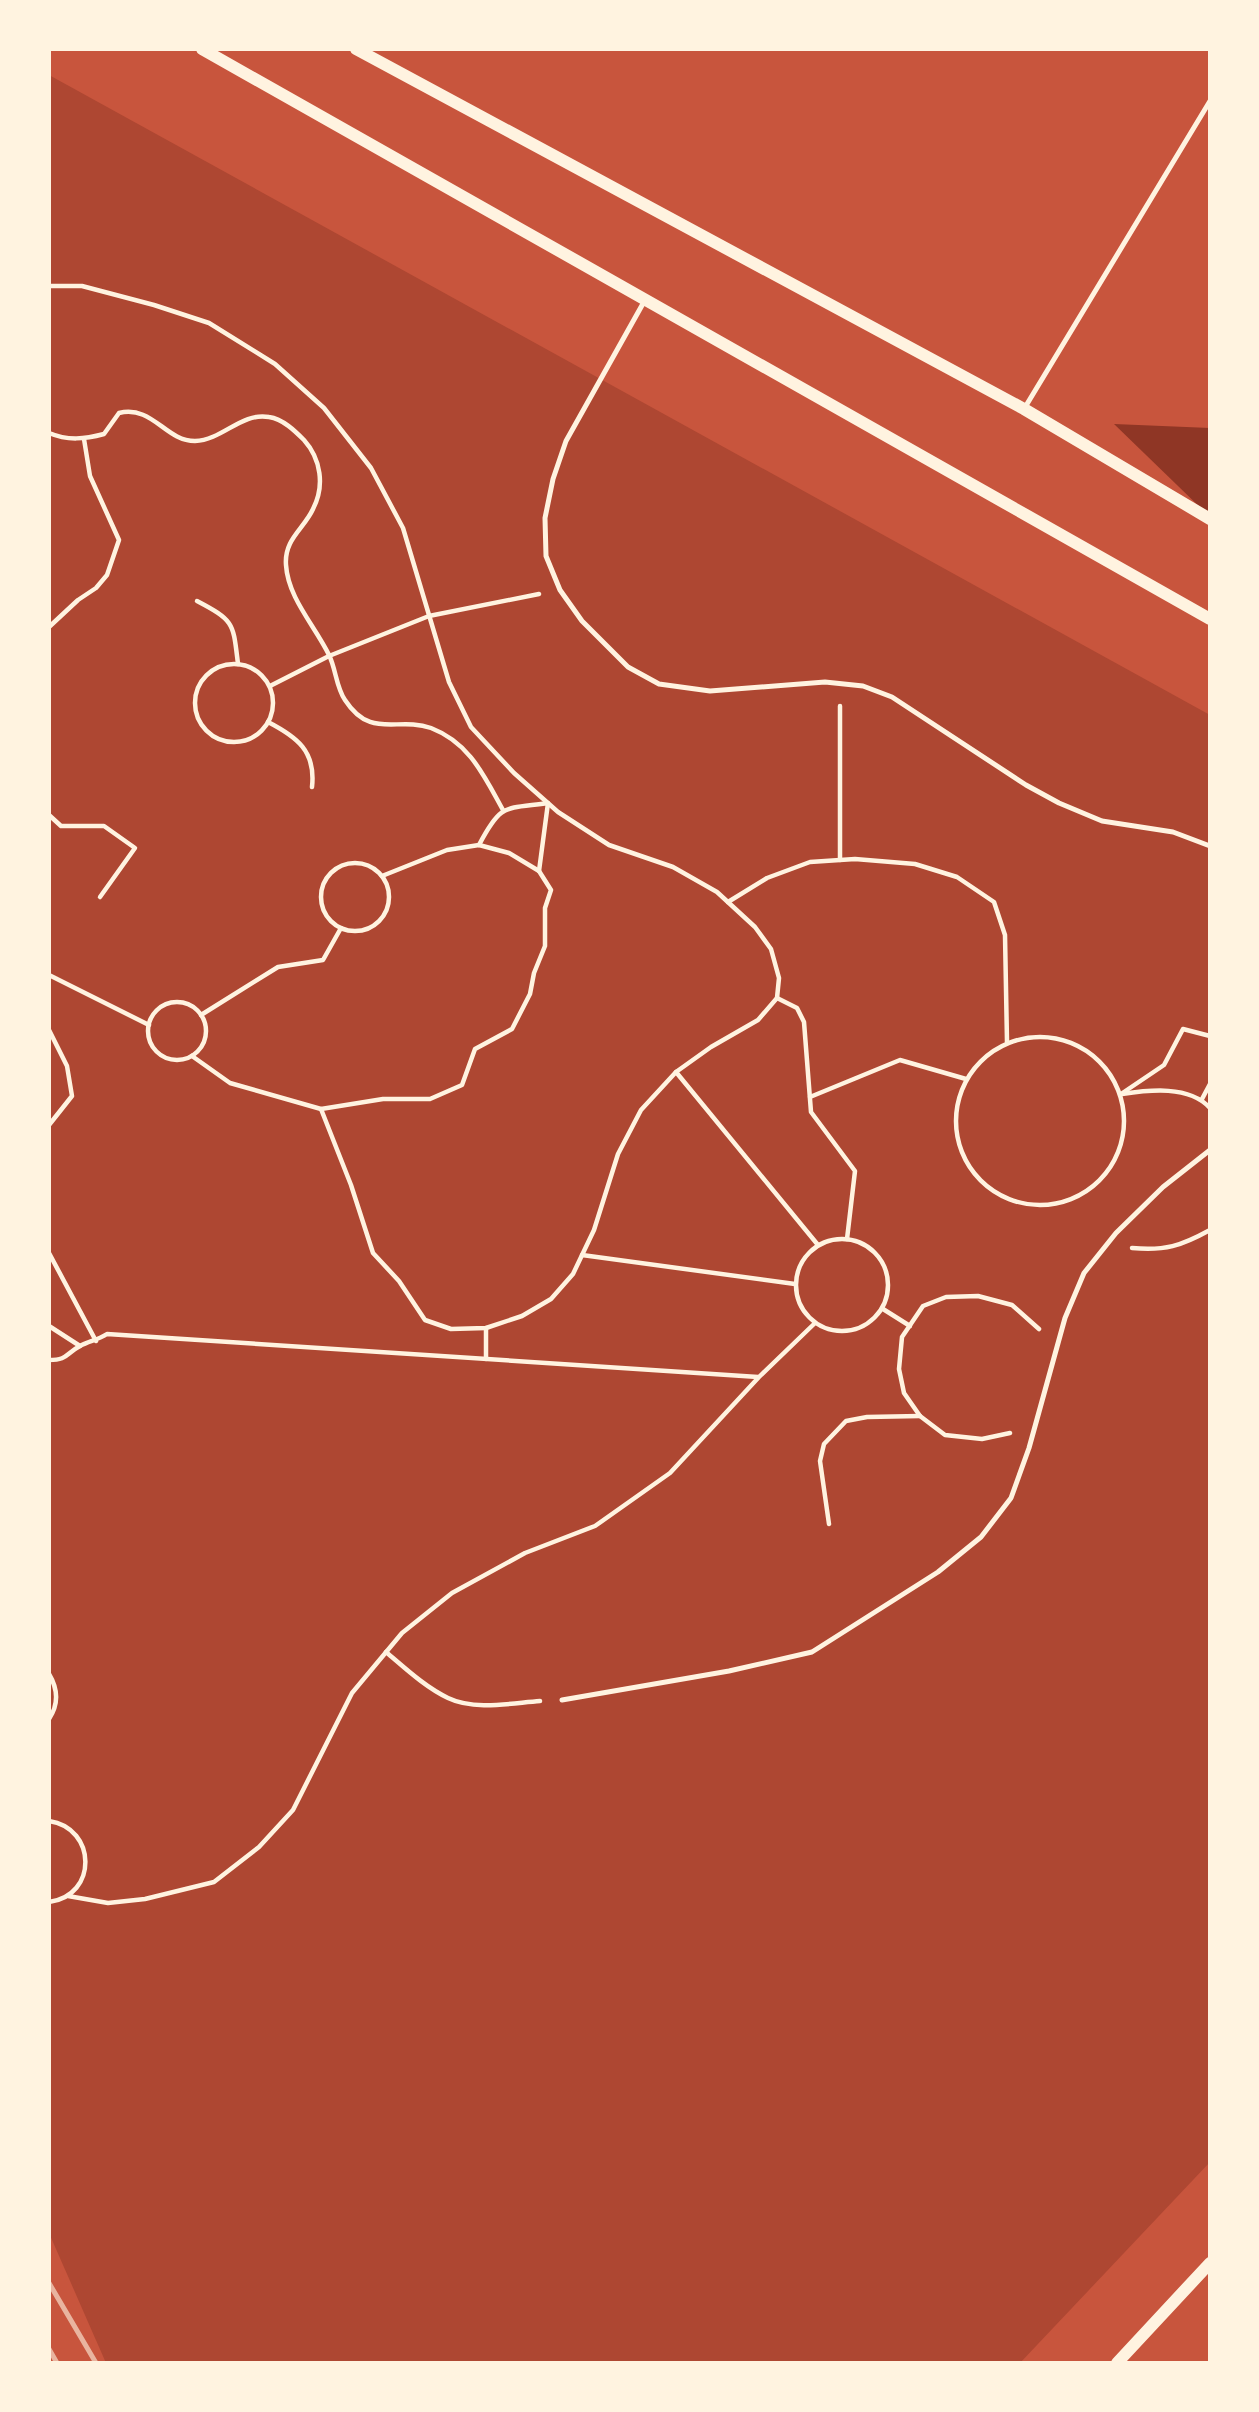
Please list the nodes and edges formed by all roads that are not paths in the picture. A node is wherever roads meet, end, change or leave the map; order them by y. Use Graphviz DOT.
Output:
graph roads {
  1 [pos="202,49"];
  2 [pos="356,49"];
  3 [pos="1210,101"];
  4 [pos="646,300"];
  5 [pos="1024,409"];
  6 [pos="1210,519"];
  7 [pos="1210,618"];
  8 [pos="1210,846"];
  9 [pos="1210,1150"];
  10 [pos="562,1700"];
  11 [pos="1210,2263"];
  12 [pos="1116,2363"];
  1 -- 4 [label="street"];
  2 -- 5 [label="street"];
  3 -- 5 [label="lane"];
  4 -- 7 [label="street"];
  4 -- 8 [label="lane"];
  5 -- 6 [label="street"];
  9 -- 10 [label="lane"];
  11 -- 12 [label="street"];
}
